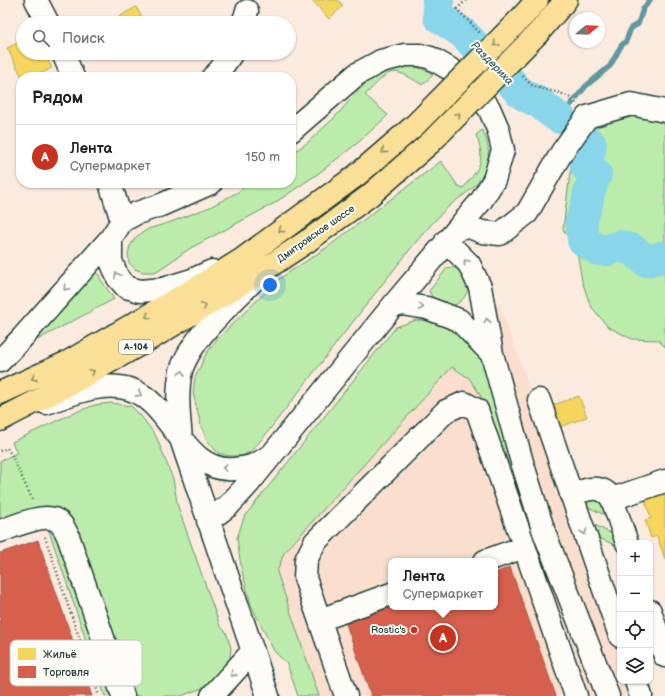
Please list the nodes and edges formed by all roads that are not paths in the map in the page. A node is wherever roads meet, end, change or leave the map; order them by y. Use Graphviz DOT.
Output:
graph roads {
  1 [pos="36,0"];
  2 [pos="566,0"];
  3 [pos="530,8"];
  4 [pos="44,16"];
  5 [pos="66,60"];
  6 [pos="227,60"];
  7 [pos="71,72"];
  8 [pos="218,72"];
  9 [pos="665,111"];
  10 [pos="296,127"];
  11 [pos="111,188"];
  12 [pos="200,188"];
  13 [pos="462,224"];
  14 [pos="116,229"];
  15 [pos="446,241"];
  16 [pos="241,260"];
  17 [pos="261,272"];
  18 [pos="480,288"];
  19 [pos="395,303"];
  20 [pos="446,315"];
  21 [pos="492,354"];
  22 [pos="0,361"];
  23 [pos="0,393"];
  24 [pos="539,400"];
  25 [pos="4,418"];
  26 [pos="181,439"];
  27 [pos="274,453"];
  28 [pos="665,481"];
  29 [pos="571,495"];
  30 [pos="612,499"];
  31 [pos="208,521"];
  32 [pos="0,531"];
  33 [pos="626,540"];
  34 [pos="524,547"];
  35 [pos="493,558"];
  36 [pos="388,595"];
  37 [pos="650,612"];
  38 [pos="320,620"];
  39 [pos="617,627"];
  40 [pos="104,640"];
  41 [pos="253,651"];
  42 [pos="665,656"];
  43 [pos="637,684"];
  44 [pos="120,686"];
  45 [pos="123,696"];
  46 [pos="212,696"];
  47 [pos="268,696"];
  48 [pos="346,696"];
  49 [pos="576,696"];
  50 [pos="608,696"];
  51 [pos="641,696"];
  1 -- 4 [label="street"];
  17 -- 2 [label="highway, Дмитровское шоссе / А-104, one-way, bridge"];
  3 -- 16 [label="highway, А-104, one-way, bridge"];
  5 -- 7 [label="street"];
  6 -- 8 [label="street"];
  9 -- 13 [label="street"];
  10 -- 13 [label="street"];
  11 -- 14 [label="street"];
  12 -- 14 [label="street"];
  13 -- 15 [label="street"];
  16 -- 14 [label="street, one-way"];
  14 -- 22 [label="street, one-way"];
  18 -- 15 [label="street, one-way"];
  15 -- 19 [label="street"];
  16 -- 23 [label="highway, А-104, one-way"];
  25 -- 17 [label="highway, Дмитровское шоссе / А-104, one-way"];
  26 -- 17 [label="street, one-way"];
  18 -- 20 [label="street"];
  21 -- 18 [label="street, one-way"];
  19 -- 20 [label="street, one-way"];
  19 -- 27 [label="street"];
  20 -- 21 [label="street"];
  21 -- 50 [label="street"];
  24 -- 29 [label="street"];
  25 -- 26 [label="street, one-way"];
  27 -- 26 [label="street, one-way"];
  26 -- 31 [label="street"];
  27 -- 31 [label="street"];
  28 -- 30 [label="street"];
  29 -- 30 [label="street"];
  29 -- 39 [label="street, one-way"];
  30 -- 33 [label="street"];
  31 -- 41 [label="street"];
  32 -- 40 [label="street"];
  34 -- 35 [label="street"];
  34 -- 38 [label="street"];
  34 -- 49 [label="street"];
  36 -- 38 [label="street"];
  37 -- 42 [label="street"];
  38 -- 48 [label="street"];
  41 -- 46 [label="street, one-way"];
  41 -- 47 [label="street"];
  43 -- 51 [label="street"];
  44 -- 45 [label="street"];
}
